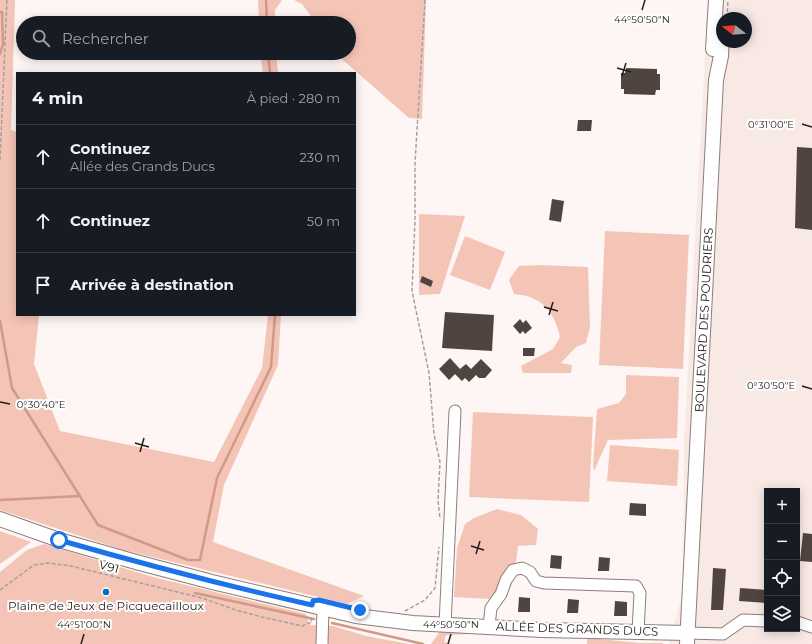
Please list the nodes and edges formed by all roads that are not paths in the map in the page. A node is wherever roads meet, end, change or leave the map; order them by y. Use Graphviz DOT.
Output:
graph roads {
  1 [pos="716,0"];
  2 [pos="724,0"];
  3 [pos="723,12"];
  4 [pos="721,48"];
  5 [pos="716,80"];
  6 [pos="456,411"];
  7 [pos="0,519"];
  8 [pos="315,608"];
  9 [pos="764,621"];
  10 [pos="800,623"];
  11 [pos="445,625"];
  12 [pos="489,626"];
  13 [pos="812,627"];
  14 [pos="638,632"];
  15 [pos="688,638"];
  16 [pos="322,644"];
  1 -- 5 [label="main road, BOULEVARD DES POUDRIERS"];
  2 -- 3 [label="main road"];
  4 -- 5 [label="main road, BOULEVARD DES POUDRIERS"];
  5 -- 15 [label="main road, BOULEVARD DES POUDRIERS"];
  6 -- 11 [label="street"];
  7 -- 8 [label="main road, ALLÉE DES GRANDS DUCS"];
  8 -- 11 [label="main road, ALLÉE DES GRANDS DUCS"];
  8 -- 16 [label="street"];
  9 -- 15 [label="street"];
  10 -- 13 [label="street"];
  11 -- 12 [label="main road, ALLÉE DES GRANDS DUCS"];
  12 -- 14 [label="main road, ALLÉE DES GRANDS DUCS"];
  12 -- 14 [label="street"];
  14 -- 15 [label="main road, ALLÉE DES GRANDS DUCS"];
}
